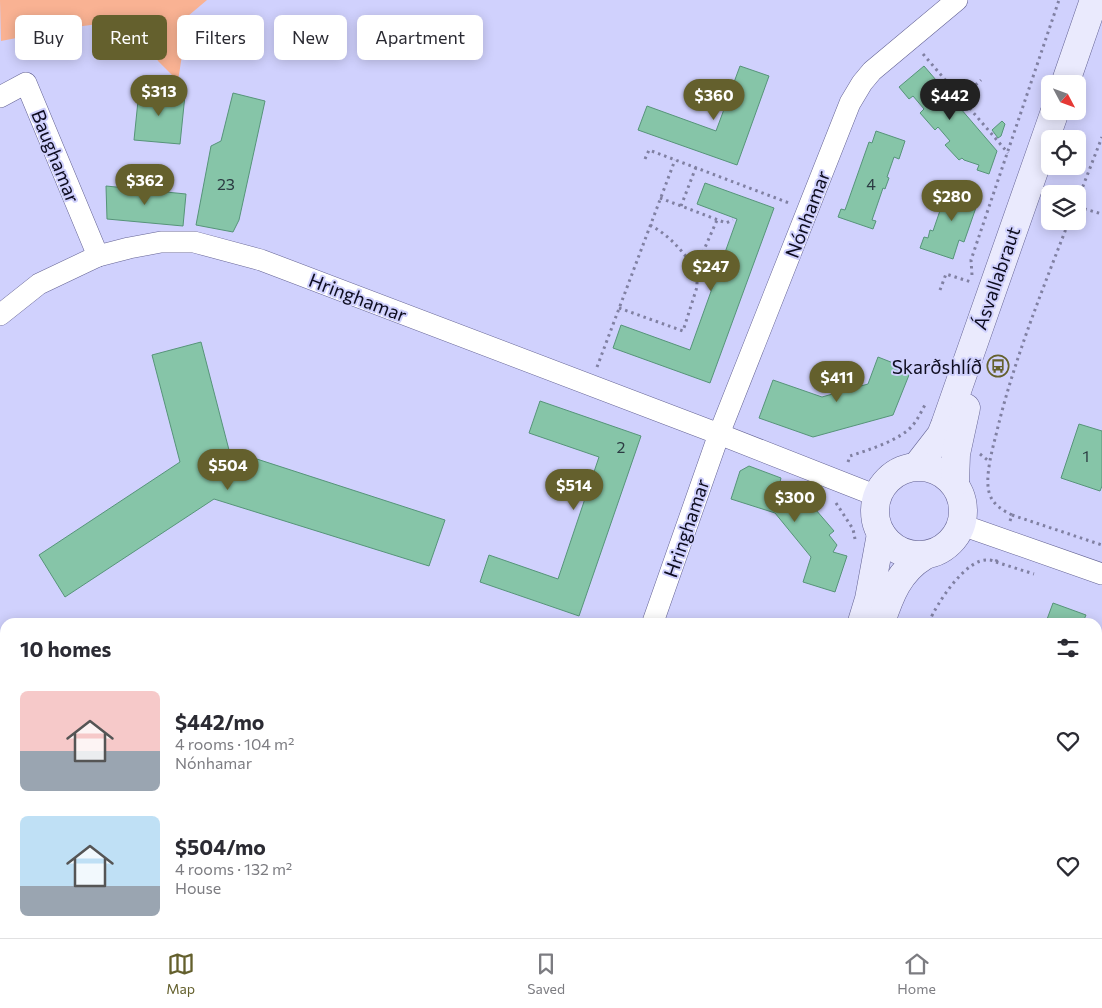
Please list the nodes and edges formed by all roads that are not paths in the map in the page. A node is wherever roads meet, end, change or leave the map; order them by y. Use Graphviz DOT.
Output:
graph roads {
  1 [pos="957,0"];
  2 [pos="1094,0"];
  3 [pos="1102,24"];
  4 [pos="1067,75"];
  5 [pos="1084,75"];
  6 [pos="0,97"];
  7 [pos="1052,120"];
  8 [pos="1048,175"];
  9 [pos="98,256"];
  10 [pos="0,315"];
  11 [pos="720,434"];
  12 [pos="917,466"];
  13 [pos="955,483"];
  14 [pos="877,496"];
  15 [pos="962,525"];
  16 [pos="881,534"];
  17 [pos="924,556"];
  18 [pos="1102,574"];
  19 [pos="655,618"];
  20 [pos="863,618"];
  21 [pos="882,618"];
  1 -- 11 [label="street, Nónhamar"];
  2 -- 4 [label="main road"];
  3 -- 5 [label="main road"];
  6 -- 9 [label="street, Baughamar"];
  7 -- 12 [label="main road, Ásvallabraut"];
  8 -- 13 [label="main road, Ásvallabraut"];
  9 -- 10 [label="street, Hringhamar"];
  9 -- 11 [label="street, Hringhamar"];
  11 -- 14 [label="street, Hringhamar"];
  11 -- 19 [label="street, Hringhamar"];
  12 -- 13 [label="main road"];
  12 -- 14 [label="main road"];
  13 -- 15 [label="main road"];
  14 -- 16 [label="main road"];
  15 -- 17 [label="main road"];
  15 -- 18 [label="street"];
  16 -- 17 [label="main road"];
  16 -- 20 [label="main road"];
  17 -- 21 [label="main road"];
}
